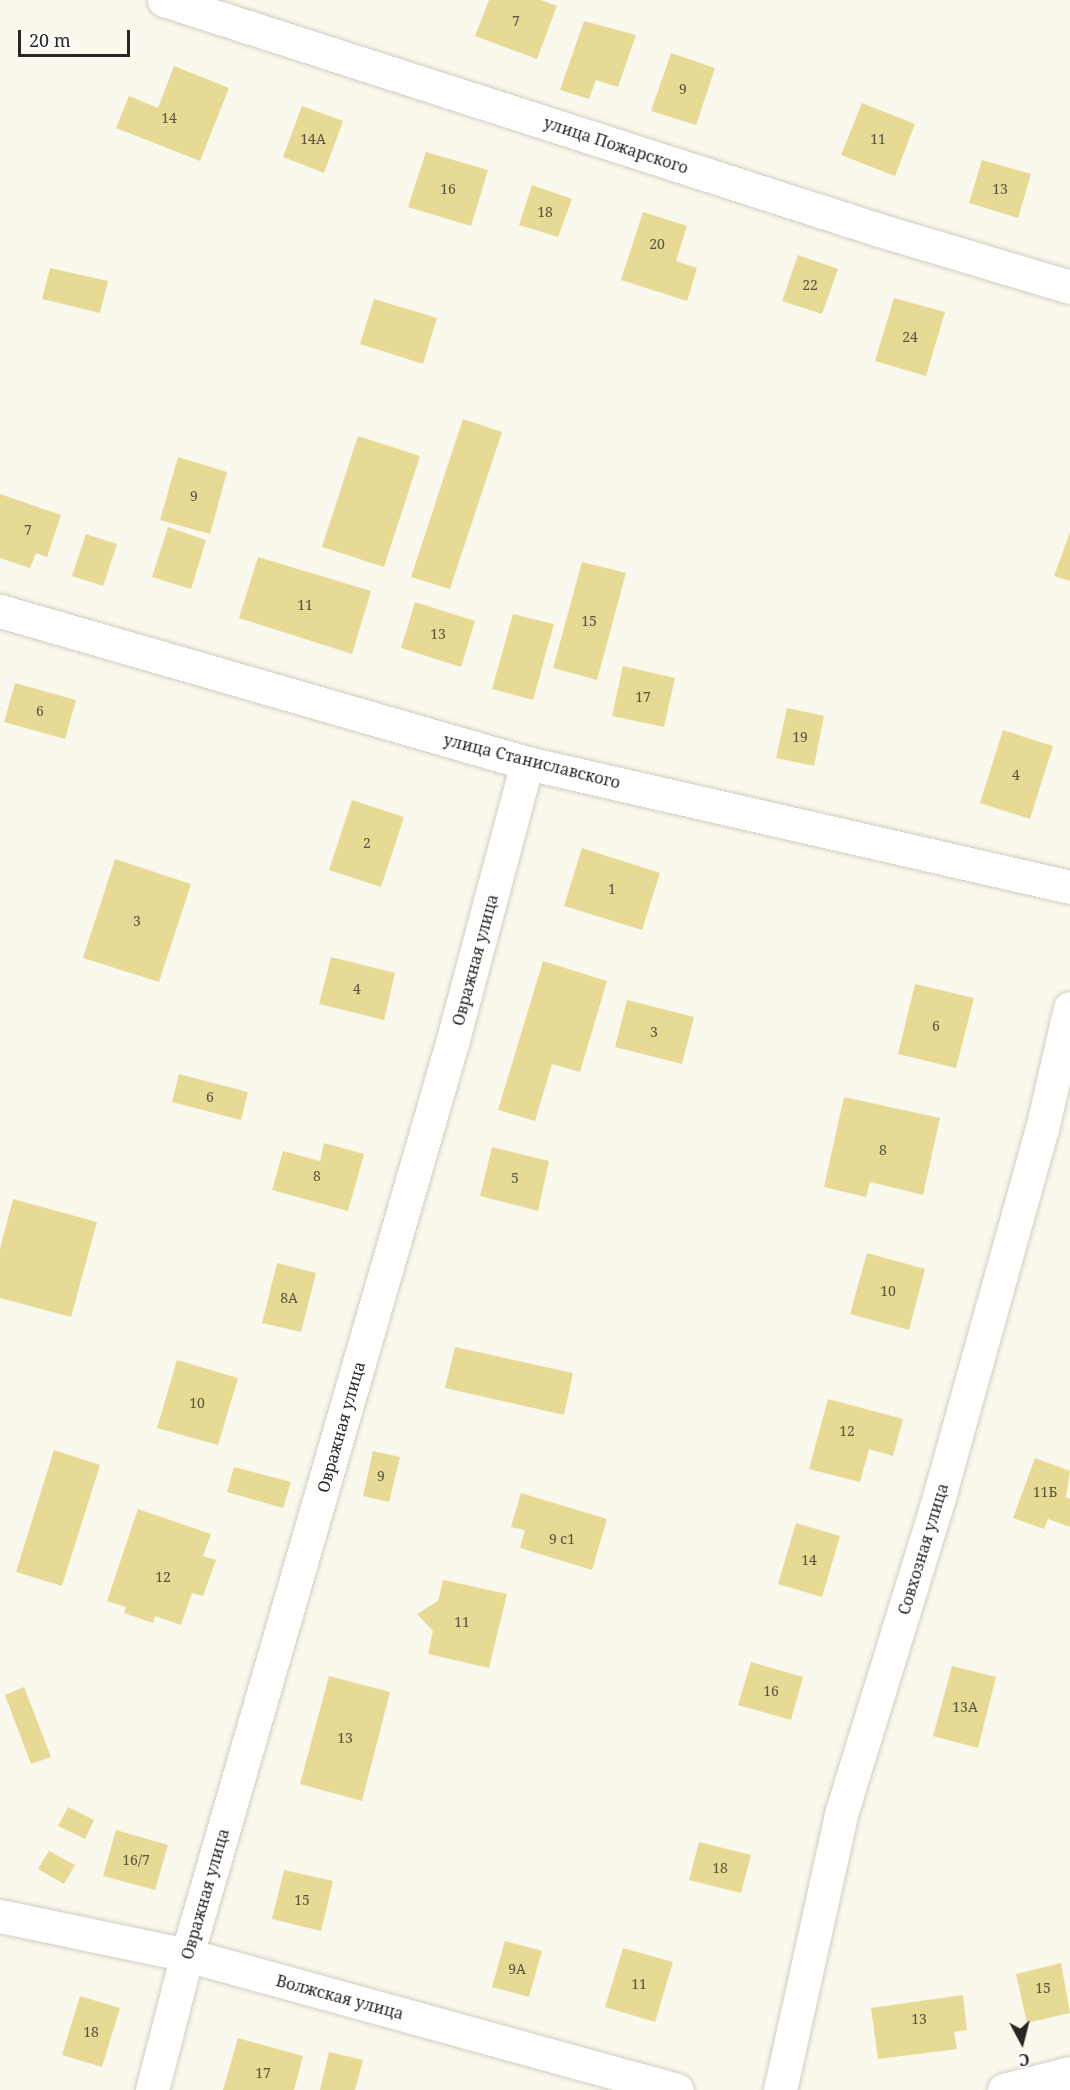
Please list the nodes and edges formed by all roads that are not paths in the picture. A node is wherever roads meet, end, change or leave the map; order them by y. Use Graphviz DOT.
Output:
graph roads {
  1 [pos="164,0"];
  2 [pos="1070,286"];
  3 [pos="0,611"];
  4 [pos="527,763"];
  5 [pos="1070,887"];
  6 [pos="1070,1008"];
  7 [pos="15,1919"];
  8 [pos="187,1954"];
  9 [pos="1070,2073"];
  10 [pos="152,2090"];
  11 [pos="677,2090"];
  12 [pos="780,2090"];
  13 [pos="1004,2090"];
  1 -- 2 [label="street, улица Пожарского"];
  3 -- 4 [label="street, улица Станиславского"];
  4 -- 5 [label="street, улица Станиславского"];
  4 -- 8 [label="street, Овражная улица"];
  6 -- 12 [label="street, Совхозная улица"];
  7 -- 8 [label="street, Волжская улица"];
  8 -- 10 [label="street, Овражная улица"];
  8 -- 11 [label="street, Волжская улица"];
  9 -- 13 [label="street"];
}
